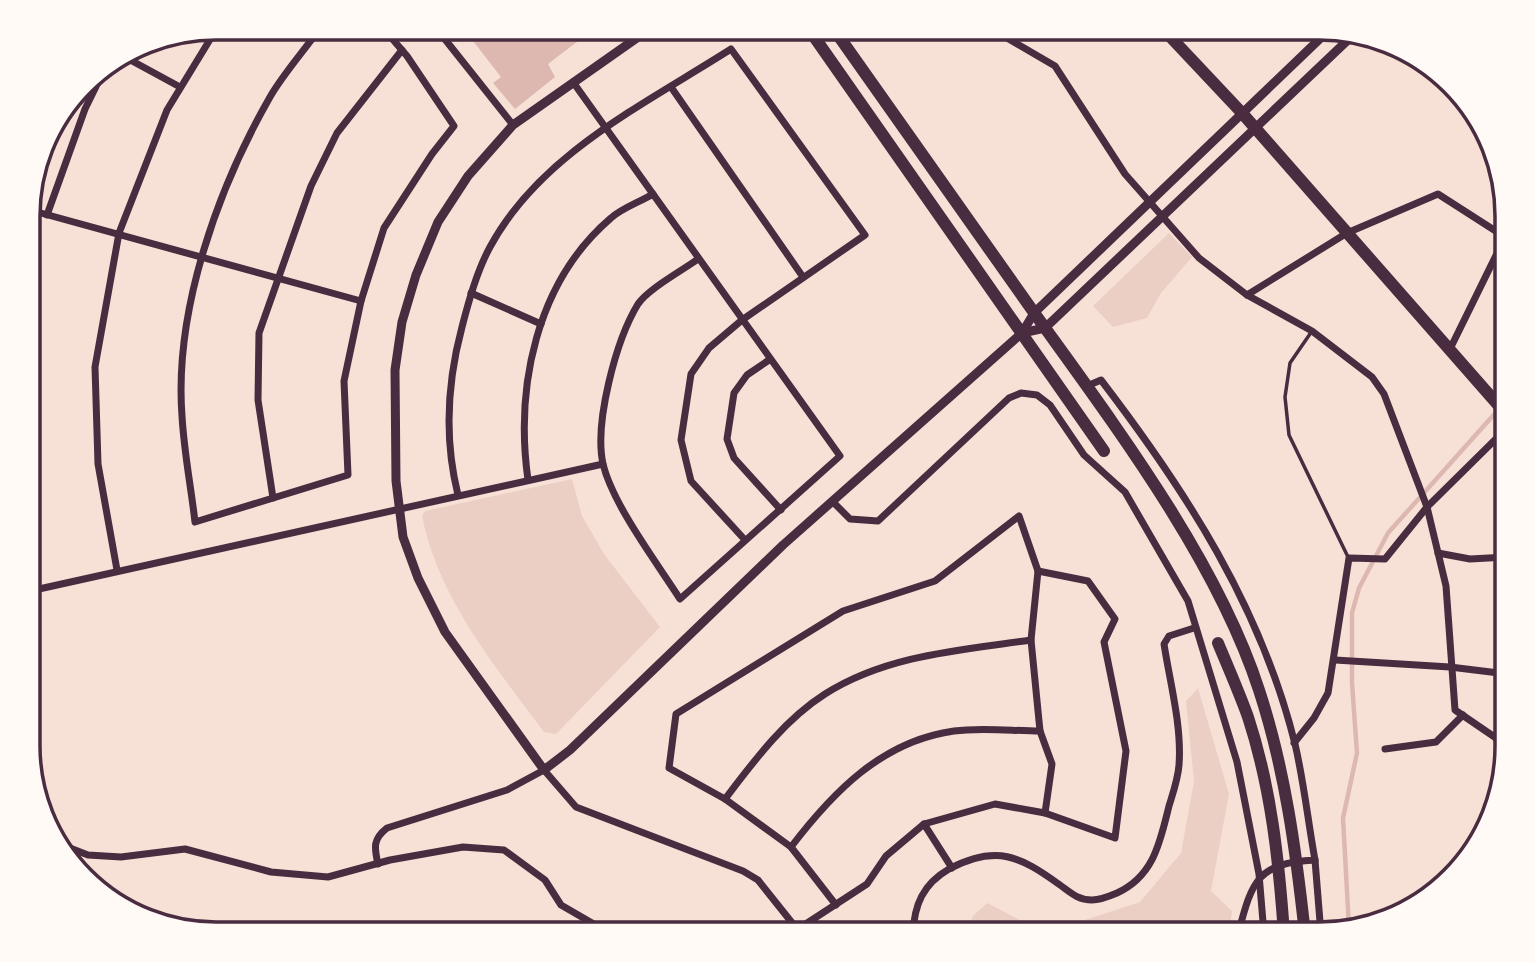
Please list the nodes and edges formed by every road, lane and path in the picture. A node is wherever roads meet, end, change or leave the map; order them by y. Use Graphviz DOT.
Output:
graph roads {
  1 [pos="817,40"];
  2 [pos="842,40"];
  3 [pos="1011,40"];
  4 [pos="1173,40"];
  5 [pos="1319,40"];
  6 [pos="209,41"];
  7 [pos="311,41"];
  8 [pos="394,41"];
  9 [pos="446,41"];
  10 [pos="634,41"];
  11 [pos="1345,43"];
  12 [pos="402,50"];
  13 [pos="133,62"];
  14 [pos="573,82"];
  15 [pos="180,87"];
  16 [pos="671,87"];
  17 [pos="95,89"];
  18 [pos="1242,113"];
  19 [pos="513,125"];
  20 [pos="1254,128"];
  21 [pos="607,129"];
  22 [pos="653,194"];
  23 [pos="1152,202"];
  24 [pos="40,213"];
  25 [pos="47,215"];
  26 [pos="1163,217"];
  27 [pos="1494,229"];
  28 [pos="119,233"];
  29 [pos="1346,233"];
  30 [pos="202,255"];
  31 [pos="698,258"];
  32 [pos="1494,260"];
  33 [pos="277,277"];
  34 [pos="803,277"];
  35 [pos="471,293"];
  36 [pos="1247,295"];
  37 [pos="361,301"];
  38 [pos="1034,313"];
  39 [pos="742,320"];
  40 [pos="541,324"];
  41 [pos="1045,328"];
  42 [pos="1312,331"];
  43 [pos="1022,333"];
  44 [pos="1450,349"];
  45 [pos="769,360"];
  46 [pos="1087,386"];
  47 [pos="1494,400"];
  48 [pos="1494,441"];
  49 [pos="1104,451"];
  50 [pos="603,464"];
  51 [pos="528,480"];
  52 [pos="458,495"];
  53 [pos="273,498"];
  54 [pos="833,502"];
  55 [pos="1427,507"];
  56 [pos="399,508"];
  57 [pos="781,510"];
  58 [pos="745,540"];
  59 [pos="1438,553"];
  60 [pos="1349,558"];
  61 [pos="1494,558"];
  62 [pos="117,570"];
  63 [pos="1038,571"];
  64 [pos="40,589"];
  65 [pos="1194,628"];
  66 [pos="1031,640"];
  67 [pos="1218,642"];
  68 [pos="1335,660"];
  69 [pos="1450,667"];
  70 [pos="1494,672"];
  71 [pos="1463,715"];
  72 [pos="1040,731"];
  73 [pos="1494,737"];
  74 [pos="1294,743"];
  75 [pos="1385,749"];
  76 [pos="544,770"];
  77 [pos="725,799"];
  78 [pos="1045,813"];
  79 [pos="924,824"];
  80 [pos="791,847"];
  81 [pos="75,850"];
  82 [pos="1315,860"];
  83 [pos="1297,861"];
  84 [pos="378,864"];
  85 [pos="1279,864"];
  86 [pos="952,868"];
  87 [pos="1259,874"];
  88 [pos="836,905"];
  89 [pos="792,921"];
  90 [pos="814,921"];
  91 [pos="913,921"];
  92 [pos="1241,921"];
  93 [pos="1263,921"];
  94 [pos="1283,921"];
  95 [pos="1304,921"];
  96 [pos="1320,921"];
  97 [pos="590,922"];
  1 -- 43 [label="main road"];
  2 -- 38 [label="main road"];
  3 -- 23 [label="street"];
  4 -- 18 [label="main road"];
  5 -- 18 [label="street"];
  6 -- 15 [label="street"];
  7 -- 30 [label="street"];
  8 -- 12 [label="street"];
  9 -- 19 [label="street"];
  10 -- 14 [label="street"];
  11 -- 20 [label="street"];
  12 -- 33 [label="street"];
  12 -- 37 [label="street"];
  13 -- 15 [label="street"];
  14 -- 19 [label="street"];
  14 -- 21 [label="street"];
  15 -- 28 [label="street"];
  16 -- 21 [label="street"];
  16 -- 34 [label="street"];
  16 -- 34 [label="street"];
  17 -- 25 [label="street"];
  18 -- 20 [label="main road"];
  18 -- 23 [label="street"];
  19 -- 56 [label="street"];
  20 -- 26 [label="street"];
  20 -- 29 [label="main road"];
  21 -- 22 [label="street"];
  21 -- 35 [label="street"];
  22 -- 31 [label="street"];
  22 -- 40 [label="street"];
  23 -- 26 [label="street"];
  23 -- 38 [label="street"];
  24 -- 25 [label="street"];
  25 -- 28 [label="street"];
  26 -- 36 [label="street"];
  26 -- 41 [label="street"];
  27 -- 29 [label="street"];
  28 -- 30 [label="street"];
  28 -- 62 [label="street"];
  29 -- 36 [label="street"];
  29 -- 44 [label="main road"];
  30 -- 33 [label="street"];
  30 -- 53 [label="street"];
  31 -- 39 [label="street"];
  31 -- 50 [label="street"];
  32 -- 44 [label="street"];
  33 -- 37 [label="street"];
  33 -- 53 [label="street"];
  34 -- 39 [label="street"];
  35 -- 40 [label="street"];
  35 -- 52 [label="street"];
  36 -- 42 [label="street"];
  37 -- 53 [label="street"];
  38 -- 41 [label="main road"];
  38 -- 43 [label="street"];
  39 -- 45 [label="street"];
  39 -- 58 [label="street"];
  40 -- 51 [label="street"];
  41 -- 43 [label="street"];
  41 -- 46 [label="main road"];
  42 -- 55 [label="street"];
  42 -- 60 [label="lane"];
  43 -- 49 [label="main road"];
  43 -- 54 [label="street"];
  44 -- 47 [label="main road"];
  45 -- 57 [label="street"];
  45 -- 57 [label="street"];
  46 -- 74 [label="street"];
  46 -- 83 [label="main road"];
  48 -- 55 [label="street"];
  50 -- 51 [label="street"];
  50 -- 58 [label="street"];
  51 -- 52 [label="street"];
  52 -- 56 [label="street"];
  54 -- 65 [label="street"];
  54 -- 76 [label="street"];
  55 -- 59 [label="street"];
  55 -- 60 [label="street"];
  56 -- 62 [label="street"];
  56 -- 76 [label="street"];
  57 -- 58 [label="street"];
  59 -- 61 [label="street"];
  59 -- 69 [label="street"];
  60 -- 68 [label="street"];
  62 -- 64 [label="street"];
  63 -- 66 [label="street"];
  63 -- 77 [label="street"];
  63 -- 78 [label="street"];
  65 -- 86 [label="street"];
  65 -- 87 [label="street"];
  66 -- 72 [label="street"];
  66 -- 77 [label="street"];
  67 -- 85 [label="main road"];
  68 -- 69 [label="street"];
  68 -- 74 [label="street"];
  69 -- 70 [label="street"];
  69 -- 71 [label="street"];
  71 -- 73 [label="street"];
  71 -- 75 [label="street"];
  72 -- 78 [label="street"];
  72 -- 80 [label="street"];
  74 -- 82 [label="street"];
  76 -- 84 [label="street"];
  76 -- 89 [label="street"];
  77 -- 80 [label="street"];
  78 -- 79 [label="street"];
  79 -- 86 [label="street"];
  79 -- 88 [label="street"];
  80 -- 88 [label="street"];
  81 -- 84 [label="street"];
  82 -- 83 [label="street"];
  82 -- 96 [label="street"];
  83 -- 85 [label="street"];
  83 -- 95 [label="main road"];
  84 -- 97 [label="street"];
  85 -- 87 [label="street"];
  85 -- 94 [label="main road"];
  86 -- 91 [label="street"];
  87 -- 92 [label="street"];
  87 -- 93 [label="street"];
  88 -- 90 [label="street"];
}
